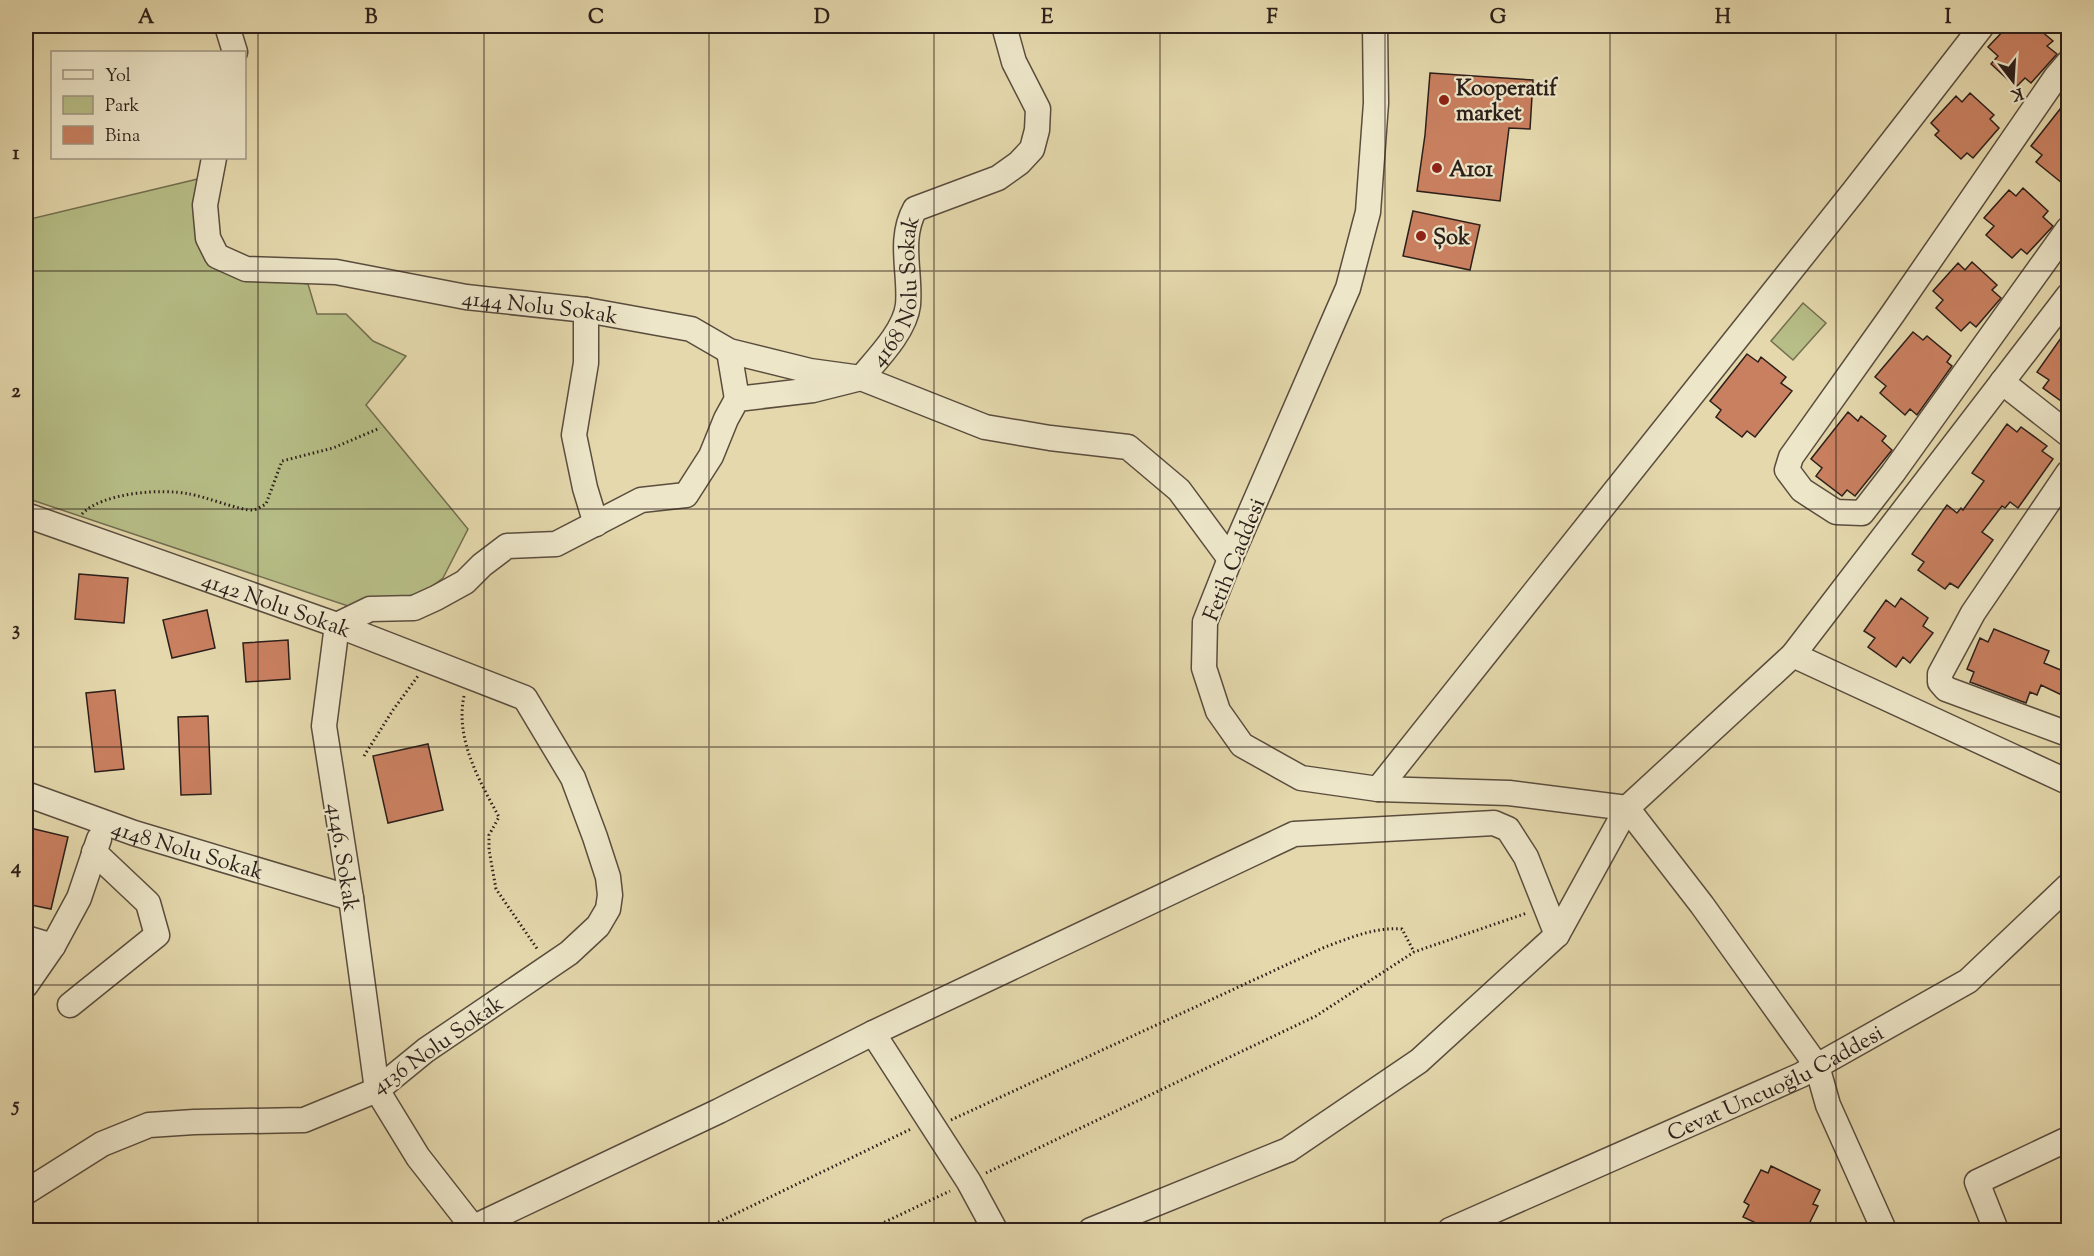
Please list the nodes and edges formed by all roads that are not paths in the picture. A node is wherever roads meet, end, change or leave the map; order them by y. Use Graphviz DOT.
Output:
graph roads {
  1 [pos="227,26"];
  2 [pos="1004,26"];
  3 [pos="1375,26"];
  4 [pos="1982,26"];
  5 [pos="235,51"];
  6 [pos="2068,63"];
  7 [pos="214,159"];
  8 [pos="2068,229"];
  9 [pos="2068,296"];
  10 [pos="586,310"];
  11 [pos="729,351"];
  12 [pos="861,378"];
  13 [pos="2002,382"];
  14 [pos="737,399"];
  15 [pos="2068,434"];
  16 [pos="2068,473"];
  17 [pos="26,515"];
  18 [pos="596,524"];
  19 [pos="1230,559"];
  20 [pos="337,625"];
  21 [pos="1793,655"];
  22 [pos="525,698"];
  23 [pos="2068,734"];
  24 [pos="2068,782"];
  25 [pos="1378,789"];
  26 [pos="26,794"];
  27 [pos="1627,808"];
  28 [pos="104,823"];
  29 [pos="94,852"];
  30 [pos="2068,886"];
  31 [pos="351,898"];
  32 [pos="1557,935"];
  33 [pos="26,938"];
  34 [pos="53,946"];
  35 [pos="26,985"];
  36 [pos="70,1005"];
  37 [pos="873,1033"];
  38 [pos="1817,1066"];
  39 [pos="377,1090"];
  40 [pos="2068,1140"];
  41 [pos="26,1192"];
  42 [pos="474,1229"];
  43 [pos="995,1230"];
  44 [pos="1091,1230"];
  45 [pos="1450,1230"];
  46 [pos="1883,1230"];
  47 [pos="1996,1230"];
  1 -- 5 [label="street"];
  2 -- 12 [label="street, 4168 Nolu Sokak"];
  3 -- 19 [label="street, Fetih Caddesi"];
  4 -- 25 [label="street"];
  6 -- 8 [label="street"];
  7 -- 10 [label="street, 4144 Nolu Sokak"];
  9 -- 13 [label="street"];
  10 -- 11 [label="street, 4144 Nolu Sokak"];
  10 -- 18 [label="street"];
  11 -- 12 [label="street, 4144 Nolu Sokak"];
  11 -- 14 [label="street"];
  12 -- 14 [label="street"];
  12 -- 19 [label="street, 4144 Nolu Sokak"];
  13 -- 15 [label="street"];
  13 -- 21 [label="street"];
  14 -- 18 [label="street"];
  16 -- 23 [label="street"];
  17 -- 20 [label="street, 4142 Nolu Sokak"];
  18 -- 20 [label="street"];
  19 -- 25 [label="street, Fetih Caddesi"];
  20 -- 22 [label="street, 4142 Nolu Sokak"];
  20 -- 31 [label="street, 4146. Sokak"];
  21 -- 24 [label="street"];
  21 -- 27 [label="street"];
  22 -- 39 [label="street, 4136 Nolu Sokak"];
  25 -- 27 [label="street, Fetih Caddesi"];
  26 -- 28 [label="street, 4148 Nolu Sokak"];
  27 -- 32 [label="street"];
  27 -- 38 [label="street"];
  28 -- 29 [label="street"];
  28 -- 31 [label="street, 4148 Nolu Sokak"];
  29 -- 34 [label="street"];
  29 -- 36 [label="street"];
  30 -- 38 [label="street, Cevat Uncuoğlu Caddesi"];
  31 -- 39 [label="street, 4146. Sokak"];
  32 -- 37 [label="street"];
  32 -- 44 [label="street"];
  33 -- 34 [label="street"];
  34 -- 35 [label="street"];
  37 -- 42 [label="street"];
  37 -- 43 [label="street"];
  38 -- 45 [label="street, Cevat Uncuoğlu Caddesi"];
  38 -- 46 [label="street"];
  39 -- 41 [label="street, 4136 Nolu Sokak"];
  39 -- 42 [label="street"];
  40 -- 47 [label="street"];
}
